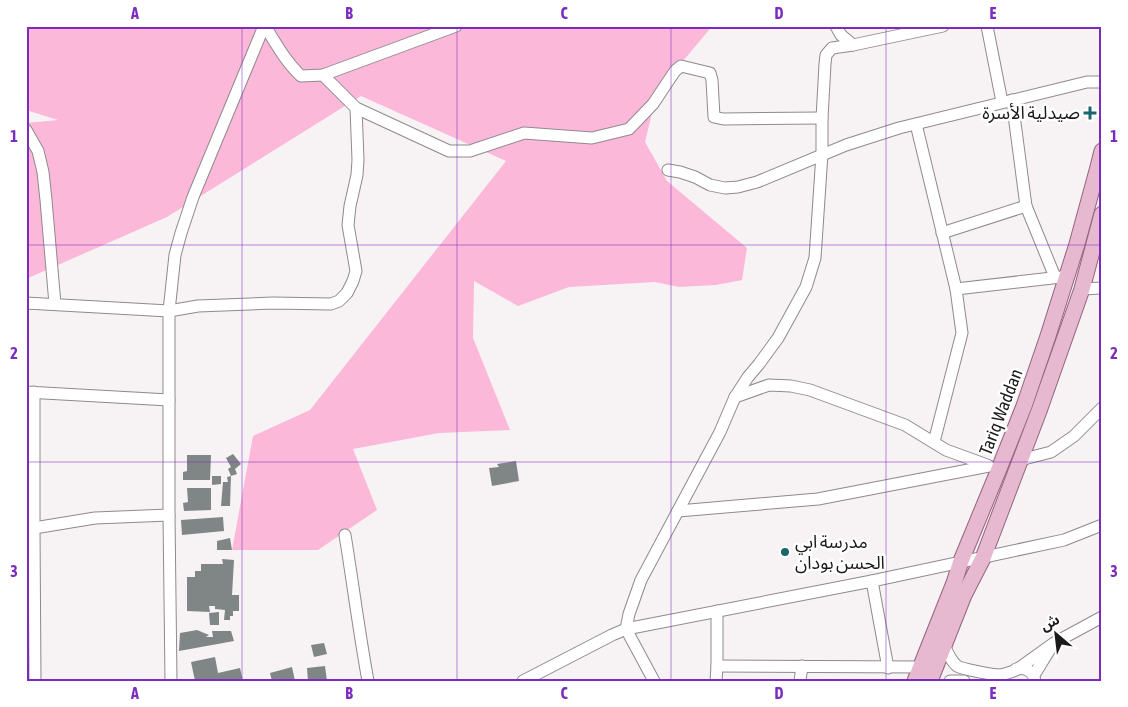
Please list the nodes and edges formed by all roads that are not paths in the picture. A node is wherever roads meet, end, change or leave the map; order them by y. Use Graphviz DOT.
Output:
graph roads {
  1 [pos="264,26"];
  2 [pos="456,26"];
  3 [pos="836,26"];
  4 [pos="987,26"];
  5 [pos="940,27"];
  6 [pos="853,45"];
  7 [pos="323,75"];
  8 [pos="1102,82"];
  9 [pos="1007,101"];
  10 [pos="356,108"];
  11 [pos="822,118"];
  12 [pos="916,124"];
  13 [pos="26,130"];
  14 [pos="1102,151"];
  15 [pos="822,154"];
  16 [pos="668,170"];
  17 [pos="1026,206"];
  18 [pos="1102,214"];
  19 [pos="942,233"];
  20 [pos="1061,277"];
  21 [pos="1102,288"];
  22 [pos="956,289"];
  23 [pos="1082,289"];
  24 [pos="26,303"];
  25 [pos="55,304"];
  26 [pos="169,311"];
  27 [pos="30,392"];
  28 [pos="735,398"];
  29 [pos="168,400"];
  30 [pos="1102,408"];
  31 [pos="934,442"];
  32 [pos="1020,460"];
  33 [pos="994,467"];
  34 [pos="678,510"];
  35 [pos="169,515"];
  36 [pos="1102,524"];
  37 [pos="30,529"];
  38 [pos="344,535"];
  39 [pos="983,558"];
  40 [pos="961,561"];
  41 [pos="872,580"];
  42 [pos="717,611"];
  43 [pos="1102,617"];
  44 [pos="626,629"];
  45 [pos="1054,644"];
  46 [pos="944,645"];
  47 [pos="717,666"];
  48 [pos="802,666"];
  49 [pos="888,668"];
  50 [pos="1017,669"];
  51 [pos="918,674"];
  52 [pos="1034,678"];
  53 [pos="35,681"];
  54 [pos="171,681"];
  55 [pos="368,681"];
  56 [pos="523,681"];
  57 [pos="654,681"];
  58 [pos="716,681"];
  59 [pos="800,681"];
  60 [pos="930,681"];
  61 [pos="950,681"];
  62 [pos="964,681"];
  63 [pos="1009,681"];
  1 -- 7 [label="street"];
  1 -- 26 [label="street"];
  2 -- 7 [label="street"];
  3 -- 6 [label="street"];
  4 -- 9 [label="street"];
  5 -- 6 [label="street"];
  6 -- 11 [label="street"];
  7 -- 10 [label="street"];
  8 -- 9 [label="street"];
  9 -- 12 [label="street"];
  9 -- 17 [label="street"];
  10 -- 11 [label="street"];
  10 -- 26 [label="street"];
  11 -- 15 [label="street"];
  12 -- 15 [label="street"];
  12 -- 19 [label="street"];
  13 -- 25 [label="street"];
  14 -- 20 [label="main road, Tariq Waddan"];
  15 -- 16 [label="street"];
  15 -- 28 [label="street"];
  17 -- 19 [label="street"];
  17 -- 20 [label="street"];
  18 -- 23 [label="main road, Tariq Waddan"];
  19 -- 22 [label="street"];
  20 -- 22 [label="street"];
  20 -- 33 [label="main road, Tariq Waddan"];
  21 -- 23 [label="street"];
  22 -- 31 [label="street"];
  23 -- 32 [label="main road, Tariq Waddan"];
  24 -- 25 [label="street"];
  25 -- 26 [label="street"];
  26 -- 29 [label="street"];
  27 -- 29 [label="street"];
  27 -- 37 [label="street"];
  28 -- 31 [label="street"];
  28 -- 34 [label="street"];
  29 -- 35 [label="street"];
  30 -- 32 [label="street"];
  31 -- 33 [label="street"];
  32 -- 39 [label="main road, Tariq Waddan"];
  33 -- 34 [label="street"];
  33 -- 40 [label="main road, Tariq Waddan"];
  34 -- 44 [label="street"];
  35 -- 37 [label="street"];
  35 -- 54 [label="street"];
  36 -- 39 [label="street"];
  37 -- 53 [label="street"];
  38 -- 55 [label="street"];
  39 -- 40 [label="street"];
  39 -- 46 [label="main road, Tariq Waddan"];
  40 -- 41 [label="street"];
  40 -- 51 [label="main road, Tariq Waddan"];
  41 -- 42 [label="street"];
  41 -- 49 [label="street"];
  42 -- 44 [label="street"];
  42 -- 47 [label="street"];
  43 -- 45 [label="street"];
  44 -- 56 [label="street"];
  44 -- 57 [label="street"];
  45 -- 50 [label="street"];
  45 -- 52 [label="street"];
  46 -- 50 [label="street"];
  46 -- 60 [label="main road, Tariq Waddan"];
  47 -- 48 [label="street"];
  47 -- 58 [label="street"];
  48 -- 49 [label="street"];
  48 -- 59 [label="street"];
  49 -- 51 [label="street"];
  50 -- 52 [label="street"];
  50 -- 63 [label="street"];
  61 -- 62 [label="street"];
}
